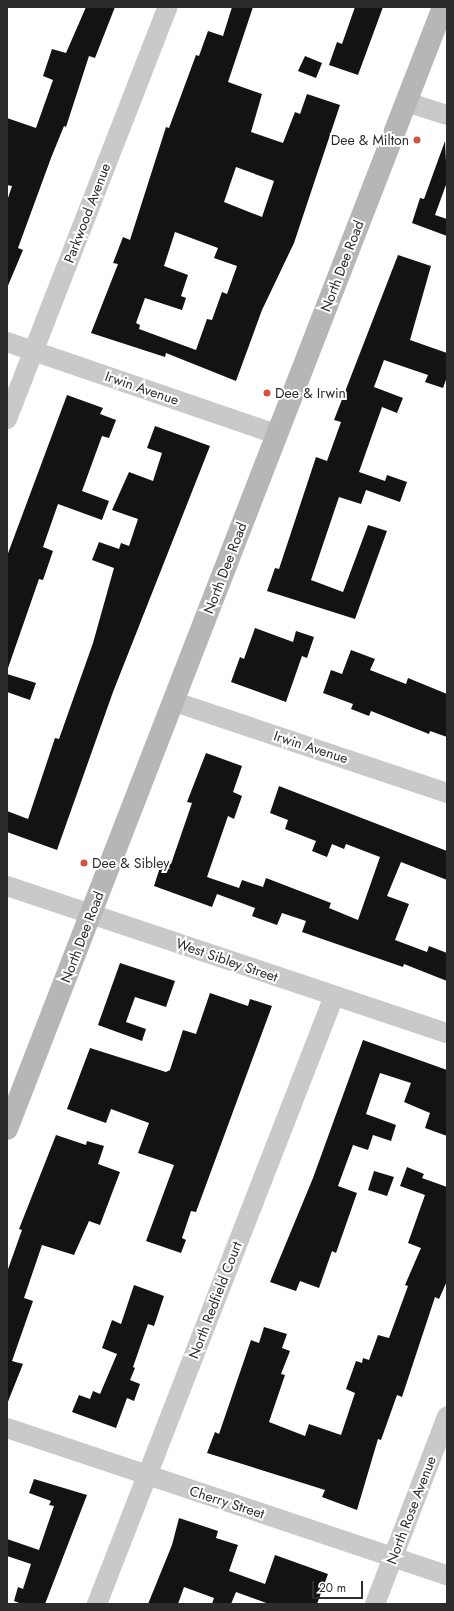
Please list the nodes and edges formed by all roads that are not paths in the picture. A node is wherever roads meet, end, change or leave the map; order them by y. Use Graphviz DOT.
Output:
graph roads {
  1 [pos="168,7"];
  2 [pos="443,7"];
  3 [pos="406,102"];
  4 [pos="447,115"];
  5 [pos="7,342"];
  6 [pos="34,350"];
  7 [pos="7,419"];
  8 [pos="276,434"];
  9 [pos="175,702"];
  10 [pos="447,793"];
  11 [pos="7,886"];
  12 [pos="91,914"];
  13 [pos="334,996"];
  14 [pos="447,1033"];
  15 [pos="7,1129"];
  16 [pos="447,1416"];
  17 [pos="7,1428"];
  18 [pos="147,1475"];
  19 [pos="393,1557"];
  20 [pos="447,1575"];
  21 [pos="97,1604"];
  22 [pos="375,1604"];
  1 -- 6 [label="street, Parkwood Avenue"];
  2 -- 3 [label="main road, North Dee Road"];
  3 -- 4 [label="street"];
  3 -- 8 [label="main road, North Dee Road"];
  5 -- 6 [label="street, Irwin Avenue"];
  6 -- 7 [label="street, Parkwood Avenue"];
  6 -- 8 [label="street, Irwin Avenue"];
  8 -- 9 [label="main road, North Dee Road"];
  9 -- 10 [label="street, Irwin Avenue"];
  9 -- 12 [label="main road, North Dee Road"];
  11 -- 12 [label="street, West Sibley Street"];
  12 -- 13 [label="street, West Sibley Street"];
  12 -- 15 [label="main road, North Dee Road"];
  13 -- 14 [label="street, West Sibley Street"];
  13 -- 18 [label="street, North Redfield Court"];
  16 -- 19 [label="street, North Rose Avenue"];
  17 -- 18 [label="street, Cherry Street"];
  18 -- 19 [label="street, Cherry Street"];
  18 -- 21 [label="street, North Redfield Court"];
  19 -- 20 [label="street, Cherry Street"];
  19 -- 22 [label="street, North Rose Avenue"];
}
